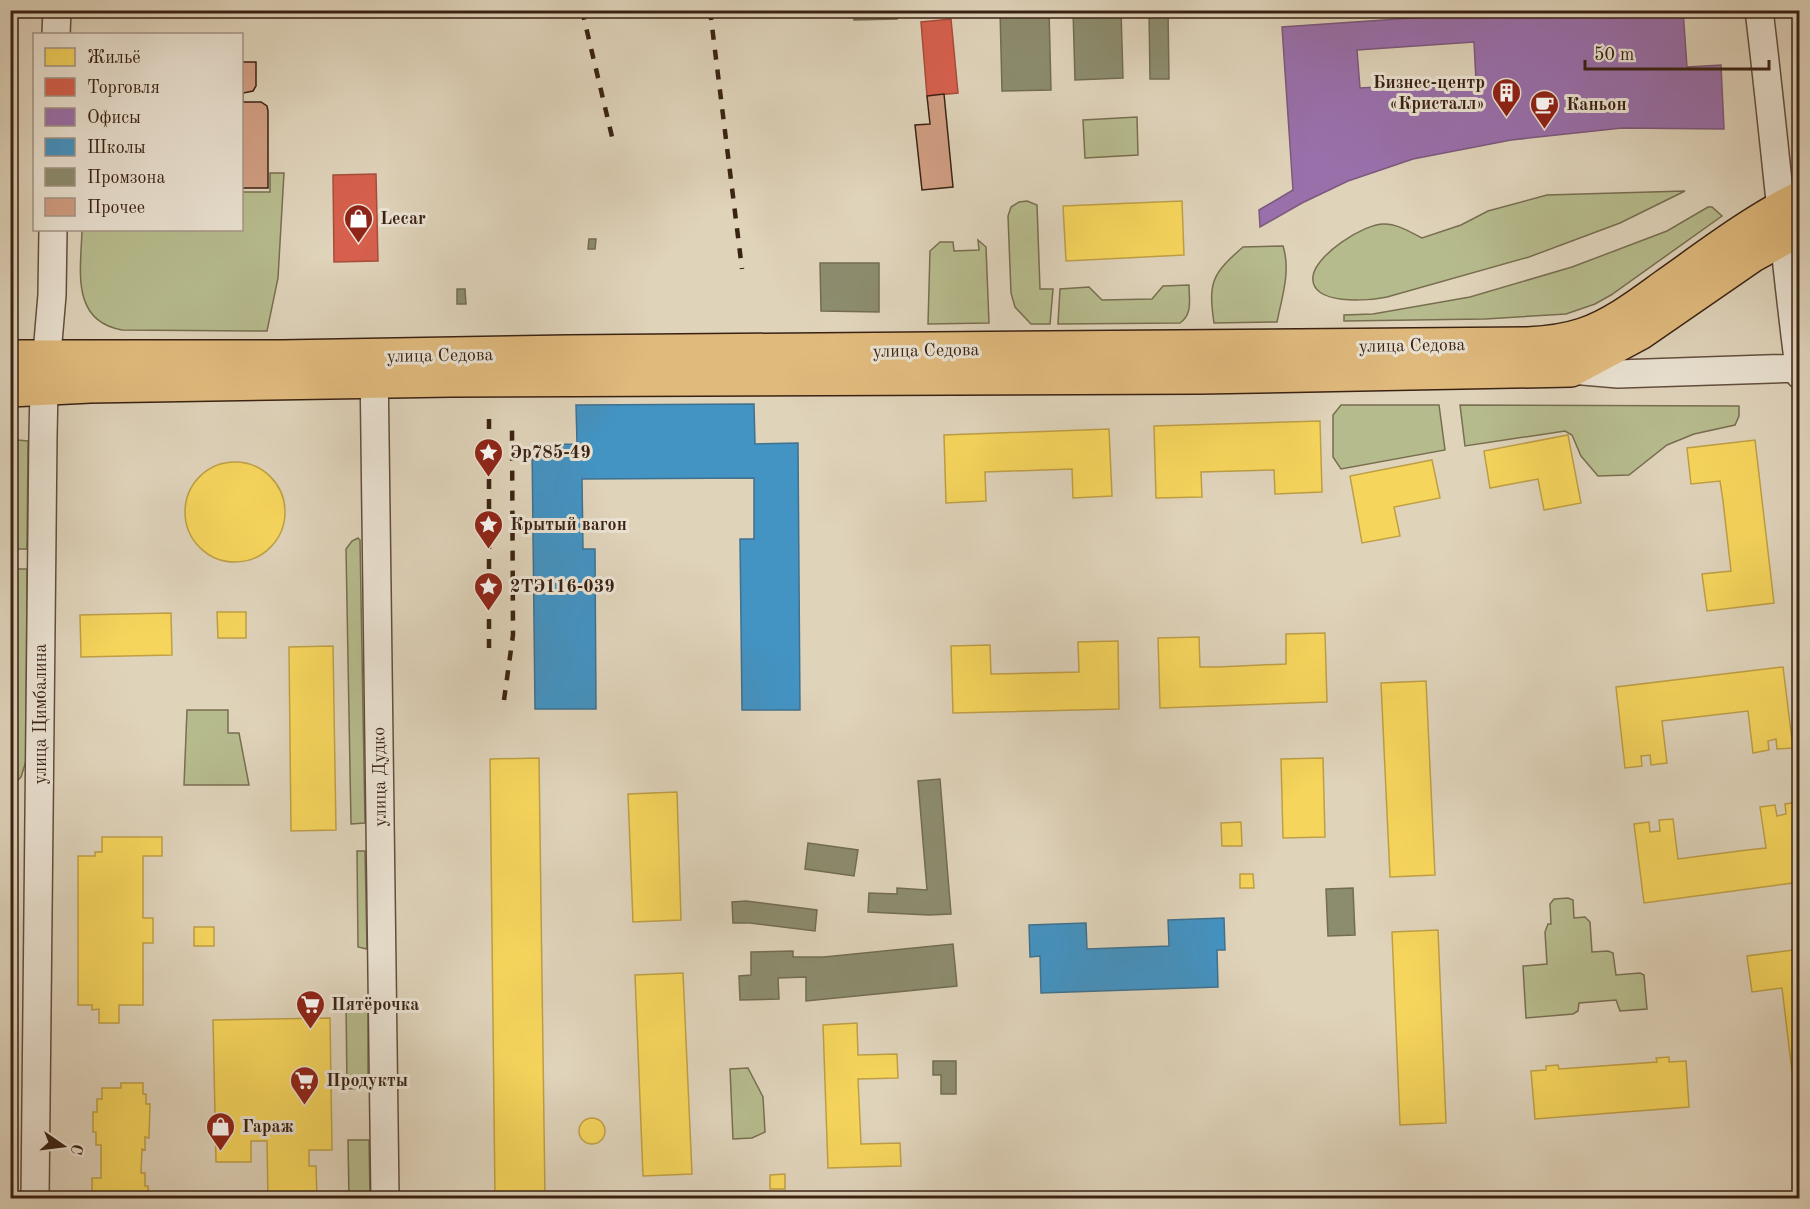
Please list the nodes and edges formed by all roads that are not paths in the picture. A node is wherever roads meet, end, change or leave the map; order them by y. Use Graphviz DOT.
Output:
graph roads {
  1 [pos="57,10"];
  2 [pos="1759,10"];
  3 [pos="56,33"];
  4 [pos="1791,218"];
  5 [pos="53,231"];
  6 [pos="10,357"];
  7 [pos="47,357"];
  8 [pos="374,369"];
  9 [pos="1571,370"];
  10 [pos="1799,372"];
  11 [pos="44,389"];
  12 [pos="10,390"];
  13 [pos="35,1198"];
  14 [pos="385,1198"];
  1 -- 3 [label="street"];
  2 -- 4 [label="street"];
  4 -- 8 [label="main road, улица Седова"];
  4 -- 9 [label="main road, улица Седова"];
  4 -- 10 [label="street"];
  5 -- 7 [label="street, улица Цимбалина"];
  6 -- 7 [label="main road, улица Седова"];
  7 -- 8 [label="main road, улица Седова"];
  7 -- 11 [label="street, улица Цимбалина"];
  8 -- 9 [label="main road, улица Седова"];
  8 -- 11 [label="main road, улица Седова"];
  8 -- 14 [label="street, улица Дудко"];
  9 -- 10 [label="street, улица Седова"];
  11 -- 12 [label="main road, улица Седова"];
  11 -- 13 [label="street, улица Цимбалина"];
}
